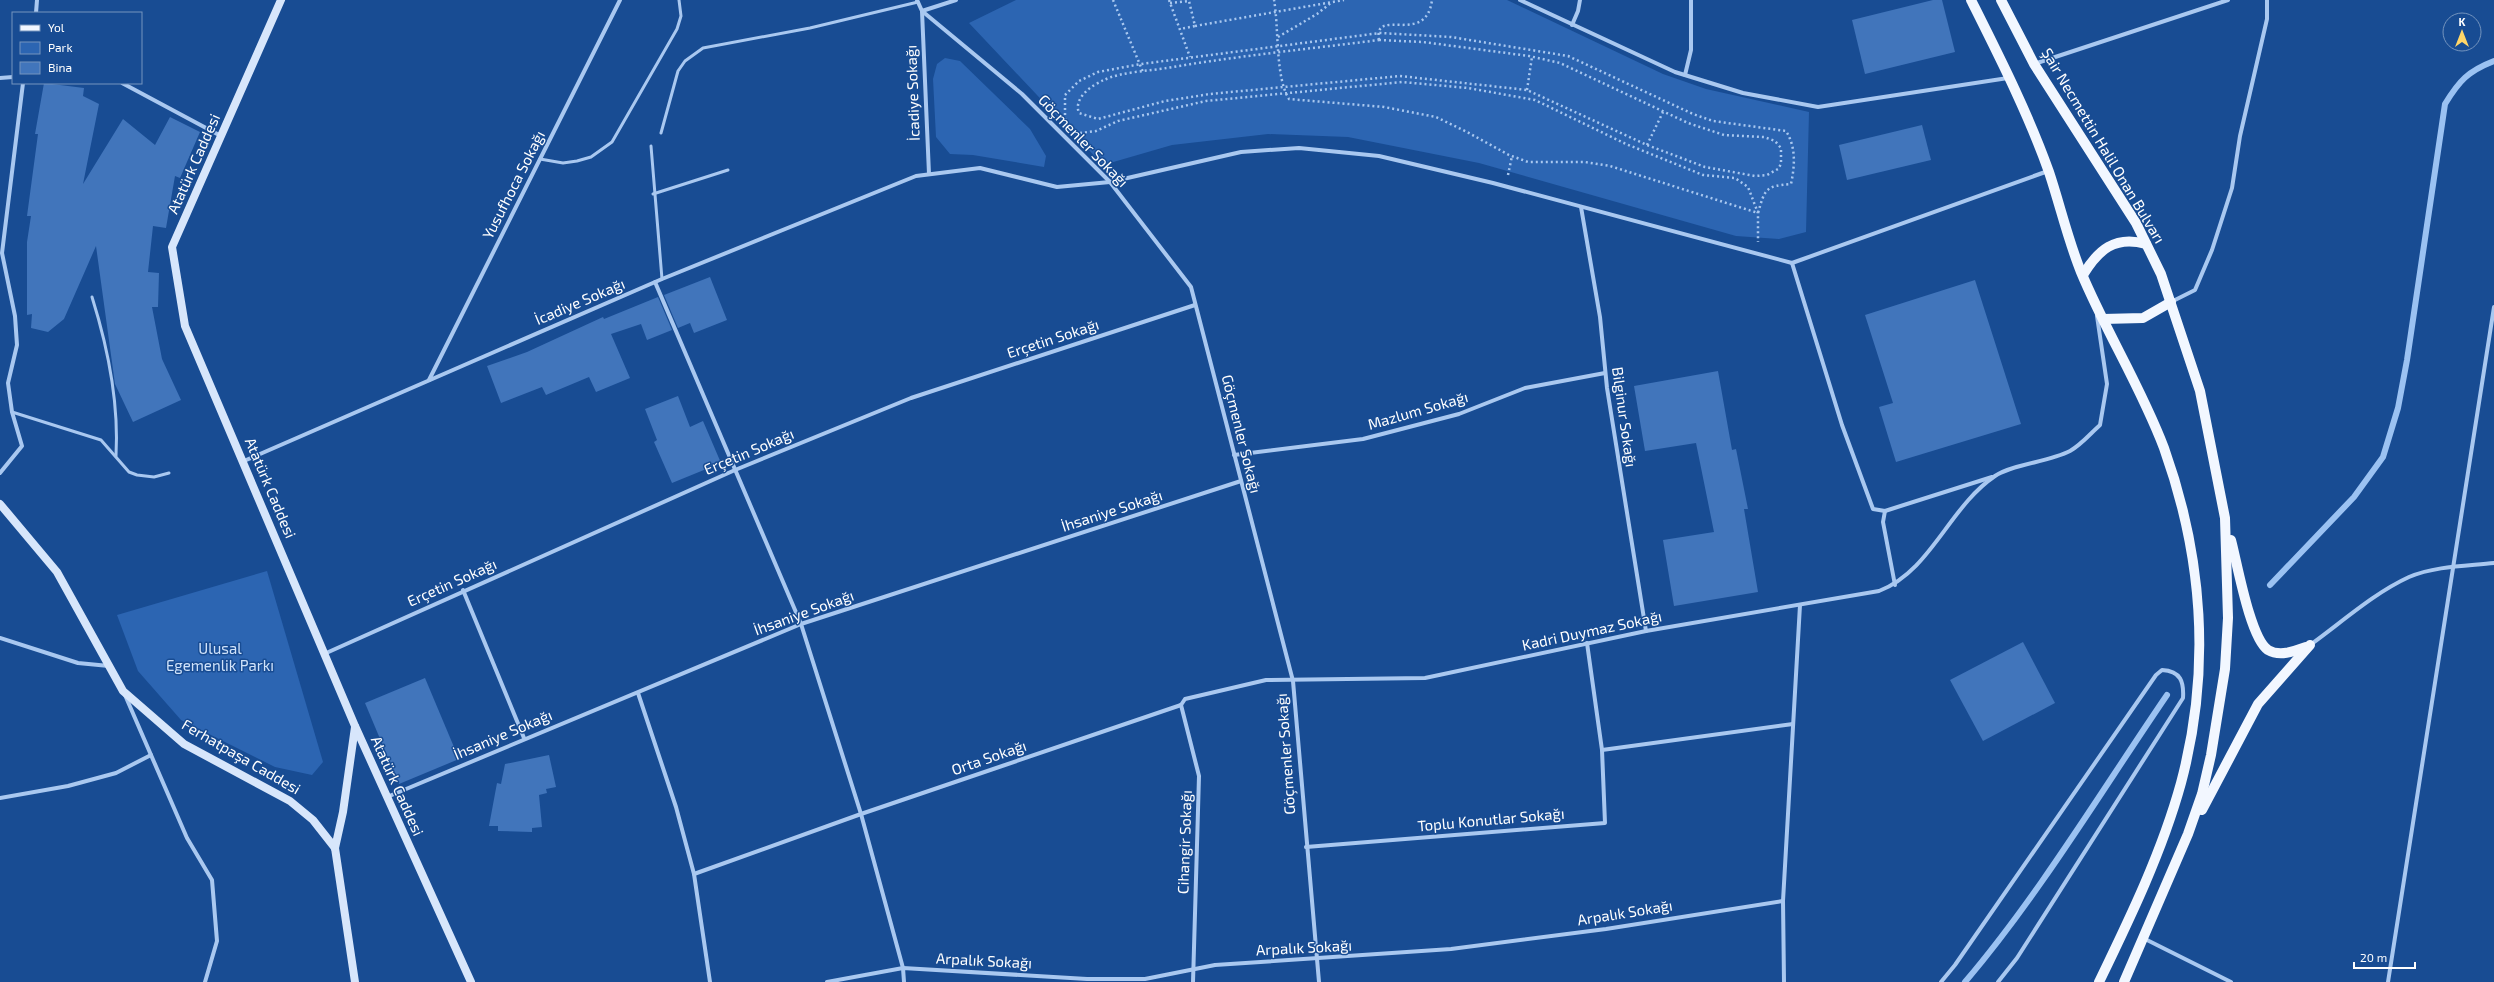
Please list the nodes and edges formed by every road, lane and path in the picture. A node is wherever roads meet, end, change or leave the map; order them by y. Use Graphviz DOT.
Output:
graph roads {
  1 [pos="37,0"];
  2 [pos="281,0"];
  3 [pos="620,0"];
  4 [pos="679,0"];
  5 [pos="956,0"];
  6 [pos="1113,0"];
  7 [pos="1274,0"];
  8 [pos="1344,0"];
  9 [pos="1432,0"];
  10 [pos="1520,0"];
  11 [pos="1580,0"];
  12 [pos="1691,0"];
  13 [pos="1971,0"];
  14 [pos="2001,0"];
  15 [pos="2228,0"];
  16 [pos="2267,0"];
  17 [pos="918,1"];
  18 [pos="1334,1"];
  19 [pos="1169,2"];
  20 [pos="922,11"];
  21 [pos="36,12"];
  22 [pos="1276,13"];
  23 [pos="1572,25"];
  24 [pos="1195,26"];
  25 [pos="1180,29"];
  26 [pos="1378,33"];
  27 [pos="1278,38"];
  28 [pos="1379,40"];
  29 [pos="1279,46"];
  30 [pos="1279,52"];
  31 [pos="1190,57"];
  32 [pos="1532,57"];
  33 [pos="1141,64"];
  34 [pos="2034,64"];
  35 [pos="1143,72"];
  36 [pos="1684,75"];
  37 [pos="12,77"];
  38 [pos="2010,77"];
  39 [pos="0,78"];
  40 [pos="23,84"];
  41 [pos="124,84"];
  42 [pos="1283,87"];
  43 [pos="1527,90"];
  44 [pos="1284,92"];
  45 [pos="1662,112"];
  46 [pos="1068,124"];
  47 [pos="1076,131"];
  48 [pos="661,133"];
  49 [pos="221,136"];
  50 [pos="1647,145"];
  51 [pos="651,146"];
  52 [pos="1512,156"];
  53 [pos="540,159"];
  54 [pos="728,170"];
  55 [pos="2048,171"];
  56 [pos="928,174"];
  57 [pos="1110,182"];
  58 [pos="1505,187"];
  59 [pos="653,194"];
  60 [pos="1581,207"];
  61 [pos="1758,213"];
  62 [pos="2146,244"];
  63 [pos="1758,254"];
  64 [pos="1792,263"];
  65 [pos="2083,275"];
  66 [pos="662,279"];
  67 [pos="654,282"];
  68 [pos="92,297"];
  69 [pos="2171,302"];
  70 [pos="1195,306"];
  71 [pos="2096,306"];
  72 [pos="2494,306"];
  73 [pos="2103,319"];
  74 [pos="1605,373"];
  75 [pos="429,380"];
  76 [pos="12,412"];
  77 [pos="1234,455"];
  78 [pos="116,456"];
  79 [pos="244,461"];
  80 [pos="735,470"];
  81 [pos="0,473"];
  82 [pos="169,473"];
  83 [pos="1995,476"];
  84 [pos="1241,482"];
  85 [pos="0,504"];
  86 [pos="1885,511"];
  87 [pos="2225,518"];
  88 [pos="2494,563"];
  89 [pos="2452,568"];
  90 [pos="1895,585"];
  91 [pos="463,590"];
  92 [pos="1800,605"];
  93 [pos="801,624"];
  94 [pos="1646,631"];
  95 [pos="0,638"];
  96 [pos="1587,643"];
  97 [pos="2310,645"];
  98 [pos="324,654"];
  99 [pos="109,666"];
  100 [pos="1293,682"];
  101 [pos="123,691"];
  102 [pos="638,693"];
  103 [pos="1181,706"];
  104 [pos="1794,724"];
  105 [pos="355,726"];
  106 [pos="524,738"];
  107 [pos="1602,750"];
  108 [pos="150,755"];
  109 [pos="387,797"];
  110 [pos="0,798"];
  111 [pos="861,814"];
  112 [pos="2188,834"];
  113 [pos="1306,847"];
  114 [pos="335,848"];
  115 [pos="694,874"];
  116 [pos="1783,901"];
  117 [pos="2145,939"];
  118 [pos="1317,960"];
  119 [pos="903,968"];
  120 [pos="1194,969"];
  121 [pos="205,982"];
  122 [pos="355,982"];
  123 [pos="471,982"];
  124 [pos="710,982"];
  125 [pos="826,982"];
  126 [pos="904,982"];
  127 [pos="1193,982"];
  128 [pos="1319,982"];
  129 [pos="1784,982"];
  130 [pos="1941,982"];
  131 [pos="1998,982"];
  132 [pos="2100,982"];
  133 [pos="2124,982"];
  134 [pos="2231,982"];
  135 [pos="2388,982"];
  1 -- 21 [label="street"];
  2 -- 49 [label="main road, Atatürk Caddesi"];
  3 -- 53 [label="street, Yusufhoca Sokağı"];
  4 -- 53 [label="lane"];
  5 -- 20 [label="street"];
  6 -- 33 [label="path"];
  7 -- 22 [label="path"];
  8 -- 18 [label="path"];
  9 -- 26 [label="path"];
  10 -- 23 [label="street"];
  11 -- 23 [label="street"];
  12 -- 36 [label="street"];
  13 -- 38 [label="main road"];
  14 -- 34 [label="main road, Şair Necmettin Halil Onan Bulvarı"];
  15 -- 34 [label="street"];
  16 -- 69 [label="street"];
  17 -- 20 [label="street, Göçmenler Sokağı"];
  17 -- 48 [label="lane"];
  18 -- 22 [label="path"];
  18 -- 27 [label="path"];
  19 -- 24 [label="path"];
  19 -- 25 [label="path"];
  20 -- 56 [label="street, İcadiye Sokağı"];
  20 -- 57 [label="street, Göçmenler Sokağı"];
  22 -- 24 [label="path"];
  22 -- 27 [label="path"];
  23 -- 36 [label="street"];
  24 -- 25 [label="path"];
  25 -- 31 [label="path"];
  26 -- 28 [label="path"];
  26 -- 29 [label="path"];
  26 -- 61 [label="path"];
  27 -- 29 [label="path"];
  28 -- 30 [label="path"];
  28 -- 32 [label="path"];
  29 -- 30 [label="path"];
  29 -- 31 [label="path"];
  30 -- 35 [label="path"];
  30 -- 42 [label="path"];
  31 -- 33 [label="path"];
  32 -- 43 [label="path"];
  32 -- 45 [label="path"];
  33 -- 35 [label="path"];
  33 -- 46 [label="path"];
  34 -- 62 [label="main road, Şair Necmettin Halil Onan Bulvarı"];
  35 -- 42 [label="path"];
  36 -- 38 [label="street"];
  37 -- 39 [label="street"];
  38 -- 55 [label="main road"];
  40 -- 76 [label="street"];
  41 -- 49 [label="street"];
  42 -- 43 [label="path"];
  42 -- 44 [label="path"];
  43 -- 50 [label="path"];
  44 -- 47 [label="path"];
  44 -- 52 [label="path"];
  44 -- 61 [label="path"];
  45 -- 50 [label="path"];
  45 -- 50 [label="path"];
  49 -- 79 [label="main road, Atatürk Caddesi"];
  51 -- 59 [label="lane"];
  52 -- 58 [label="path"];
  52 -- 61 [label="path"];
  53 -- 75 [label="street, Yusufhoca Sokağı"];
  54 -- 59 [label="lane"];
  55 -- 64 [label="street"];
  55 -- 65 [label="main road"];
  56 -- 57 [label="street, İcadiye Sokağı"];
  56 -- 66 [label="street, İcadiye Sokağı"];
  57 -- 58 [label="street, İcadiye Sokağı"];
  57 -- 70 [label="street, Göçmenler Sokağı"];
  58 -- 60 [label="street, İcadiye Sokağı"];
  59 -- 66 [label="lane"];
  60 -- 63 [label="street, İcadiye Sokağı"];
  60 -- 74 [label="street, Bilginur Sokağı"];
  61 -- 63 [label="path"];
  62 -- 65 [label="main road"];
  62 -- 69 [label="main road, Şair Necmettin Halil Onan Bulvarı"];
  63 -- 64 [label="street, İcadiye Sokağı"];
  64 -- 86 [label="street"];
  65 -- 71 [label="main road"];
  66 -- 67 [label="street, İcadiye Sokağı"];
  67 -- 75 [label="street, İcadiye Sokağı"];
  67 -- 80 [label="street"];
  68 -- 78 [label="lane"];
  69 -- 73 [label="main road"];
  69 -- 87 [label="main road, Şair Necmettin Halil Onan Bulvarı"];
  70 -- 77 [label="street, Göçmenler Sokağı"];
  70 -- 80 [label="street, Erçetin Sokağı"];
  71 -- 73 [label="main road"];
  71 -- 83 [label="street, Kadri Duymaz Sokağı"];
  72 -- 89 [label="street"];
  73 -- 132 [label="main road"];
  74 -- 77 [label="street, Mazlum Sokağı"];
  74 -- 94 [label="street, Bilginur Sokağı"];
  75 -- 79 [label="street, İcadiye Sokağı"];
  76 -- 78 [label="lane"];
  76 -- 81 [label="street"];
  77 -- 84 [label="street, Göçmenler Sokağı"];
  78 -- 82 [label="lane"];
  79 -- 98 [label="main road, Atatürk Caddesi"];
  80 -- 91 [label="street, Erçetin Sokağı"];
  80 -- 93 [label="street"];
  83 -- 86 [label="street, Kadri Duymaz Sokağı"];
  83 -- 90 [label="street, Kadri Duymaz Sokağı"];
  84 -- 93 [label="street, İhsaniye Sokağı"];
  84 -- 100 [label="street, Göçmenler Sokağı"];
  85 -- 99 [label="main road, Ferhatpaşa Caddesi"];
  86 -- 90 [label="street"];
  87 -- 97 [label="main road"];
  87 -- 112 [label="main road, Şair Necmettin Halil Onan Bulvarı"];
  88 -- 89 [label="street"];
  89 -- 97 [label="street"];
  89 -- 135 [label="street"];
  90 -- 92 [label="street, Kadri Duymaz Sokağı"];
  91 -- 98 [label="street, Erçetin Sokağı"];
  91 -- 106 [label="street"];
  92 -- 94 [label="street, Kadri Duymaz Sokağı"];
  92 -- 104 [label="street"];
  93 -- 102 [label="street, İhsaniye Sokağı"];
  93 -- 111 [label="street"];
  94 -- 96 [label="street, Kadri Duymaz Sokağı"];
  95 -- 99 [label="street"];
  96 -- 100 [label="street, Kadri Duymaz Sokağı"];
  96 -- 107 [label="street, Toplu Konutlar Sokağı"];
  97 -- 112 [label="main road"];
  98 -- 105 [label="main road, Atatürk Caddesi"];
  99 -- 101 [label="main road, Ferhatpaşa Caddesi"];
  100 -- 103 [label="street, Orta Sokağı"];
  100 -- 113 [label="street, Göçmenler Sokağı"];
  101 -- 108 [label="street"];
  101 -- 114 [label="main road, Ferhatpaşa Caddesi"];
  102 -- 106 [label="street, İhsaniye Sokağı"];
  102 -- 115 [label="street"];
  103 -- 111 [label="street, Orta Sokağı"];
  103 -- 120 [label="street, Cihangir Sokağı"];
  104 -- 107 [label="street"];
  104 -- 116 [label="street"];
  105 -- 109 [label="main road, Atatürk Caddesi"];
  105 -- 114 [label="main road"];
  106 -- 109 [label="street, İhsaniye Sokağı"];
  107 -- 113 [label="street, Toplu Konutlar Sokağı"];
  108 -- 110 [label="street"];
  108 -- 121 [label="street"];
  109 -- 123 [label="main road, Atatürk Caddesi"];
  111 -- 115 [label="street, Orta Sokağı"];
  111 -- 119 [label="street"];
  112 -- 117 [label="main road, Şair Necmettin Halil Onan Bulvarı"];
  113 -- 118 [label="street, Göçmenler Sokağı"];
  114 -- 122 [label="main road, Ferhatpaşa Caddesi"];
  115 -- 124 [label="street"];
  116 -- 118 [label="street, Arpalık Sokağı"];
  116 -- 129 [label="street"];
  117 -- 133 [label="main road, Şair Necmettin Halil Onan Bulvarı"];
  117 -- 134 [label="street"];
  118 -- 120 [label="street, Arpalık Sokağı"];
  118 -- 128 [label="street, Göçmenler Sokağı"];
  119 -- 120 [label="street, Arpalık Sokağı"];
  119 -- 125 [label="street, Arpalık Sokağı"];
  119 -- 126 [label="street"];
  120 -- 127 [label="street, Cihangir Sokağı"];
  130 -- 131 [label="street"];
}
